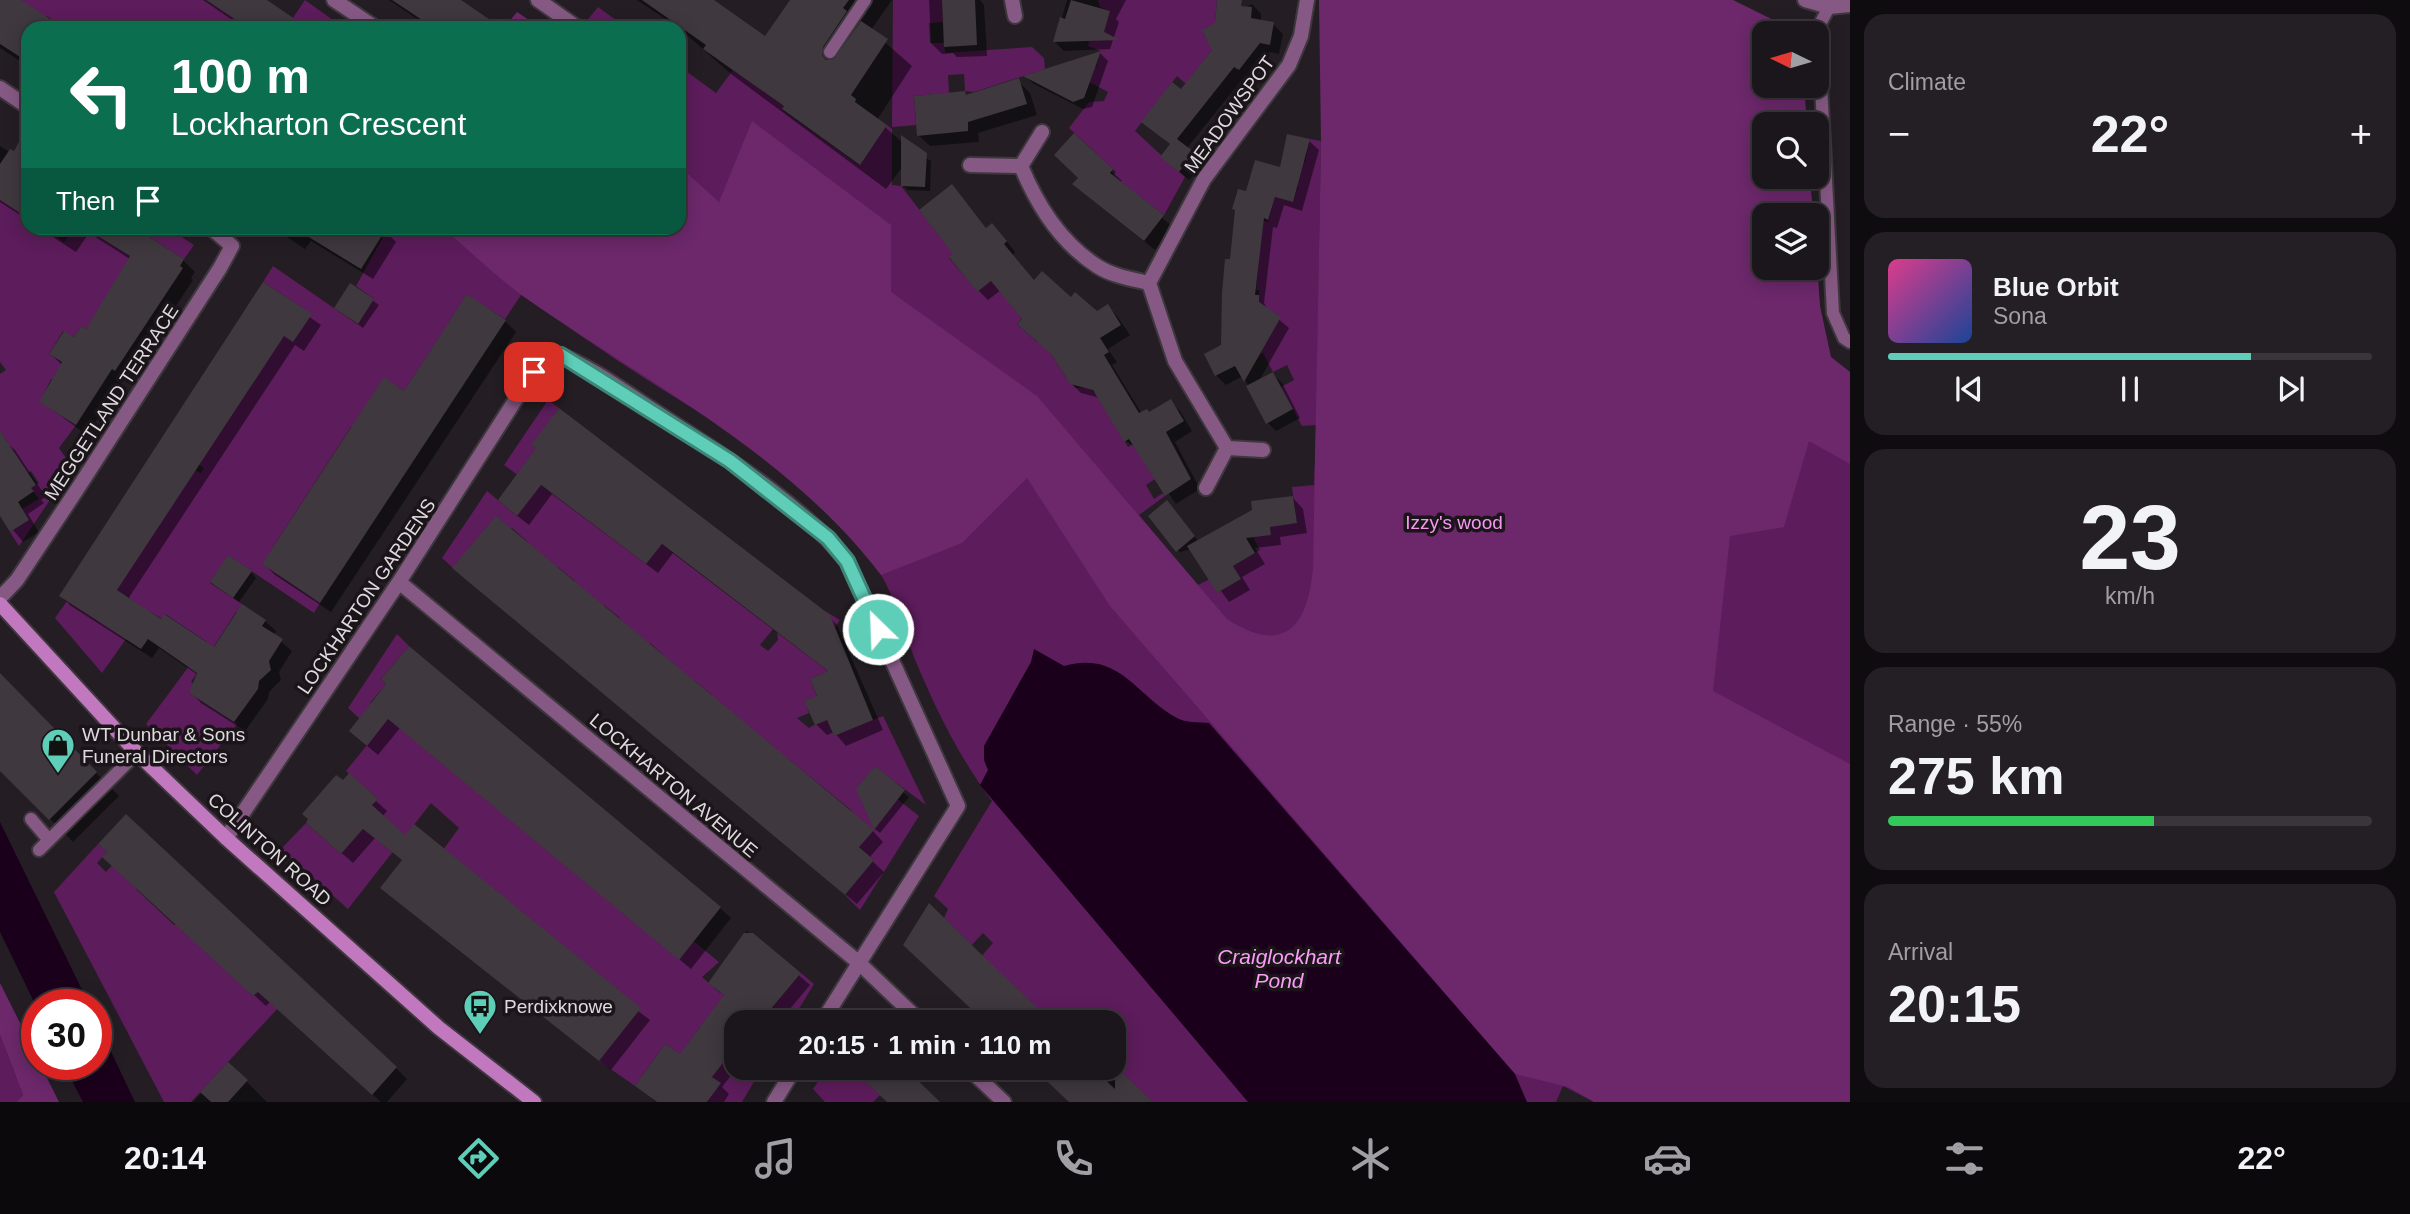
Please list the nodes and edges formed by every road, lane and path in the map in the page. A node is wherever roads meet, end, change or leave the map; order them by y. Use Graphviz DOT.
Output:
graph roads {
  1 [pos="334,0"];
  2 [pos="538,0"];
  3 [pos="865,0"];
  4 [pos="1012,0"];
  5 [pos="1307,0"];
  6 [pos="1805,0"];
  7 [pos="1850,5"];
  8 [pos="1829,6"];
  9 [pos="1015,16"];
  10 [pos="366,21"];
  11 [pos="568,21"];
  12 [pos="830,52"];
  13 [pos="0,88"];
  14 [pos="21,102"];
  15 [pos="1042,132"];
  16 [pos="970,165"];
  17 [pos="1021,166"];
  18 [pos="219,235"];
  19 [pos="1149,283"];
  20 [pos="1850,342"];
  21 [pos="1227,448"];
  22 [pos="1263,450"];
  23 [pos="1206,488"];
  24 [pos="399,582"];
  25 [pos="0,598"];
  26 [pos="0,604"];
  27 [pos="136,753"];
  28 [pos="31,819"];
  29 [pos="226,838"];
  30 [pos="49,840"];
  31 [pos="39,850"];
  32 [pos="858,962"];
  33 [pos="829,1010"];
  34 [pos="908,1010"];
  35 [pos="788,1080"];
  36 [pos="981,1080"];
  37 [pos="534,1102"];
  38 [pos="774,1102"];
  39 [pos="1004,1102"];
  1 -- 10 [label="street"];
  2 -- 11 [label="street"];
  3 -- 12 [label="lane"];
  4 -- 9 [label="street"];
  5 -- 19 [label="street, MEADOWSPOT"];
  6 -- 8 [label="street"];
  7 -- 8 [label="street"];
  8 -- 20 [label="lane"];
  13 -- 14 [label="street"];
  15 -- 17 [label="street"];
  16 -- 17 [label="street"];
  17 -- 19 [label="street"];
  18 -- 25 [label="street, MEGGETLAND TERRACE"];
  19 -- 21 [label="street"];
  21 -- 22 [label="street"];
  21 -- 23 [label="street"];
  24 -- 29 [label="street, LOCKHARTON GARDENS"];
  24 -- 32 [label="street, LOCKHARTON AVENUE"];
  24 -- 32 [label="street, LOCKHARTON GARDENS"];
  26 -- 27 [label="street, COLINTON ROAD"];
  27 -- 29 [label="street, COLINTON ROAD"];
  27 -- 30 [label="lane"];
  28 -- 30 [label="lane"];
  29 -- 37 [label="street, COLINTON ROAD"];
  30 -- 31 [label="lane"];
  32 -- 33 [label="street"];
  32 -- 34 [label="street, LOCKHARTON AVENUE"];
  35 -- 38 [label="street"];
  36 -- 39 [label="street"];
}
